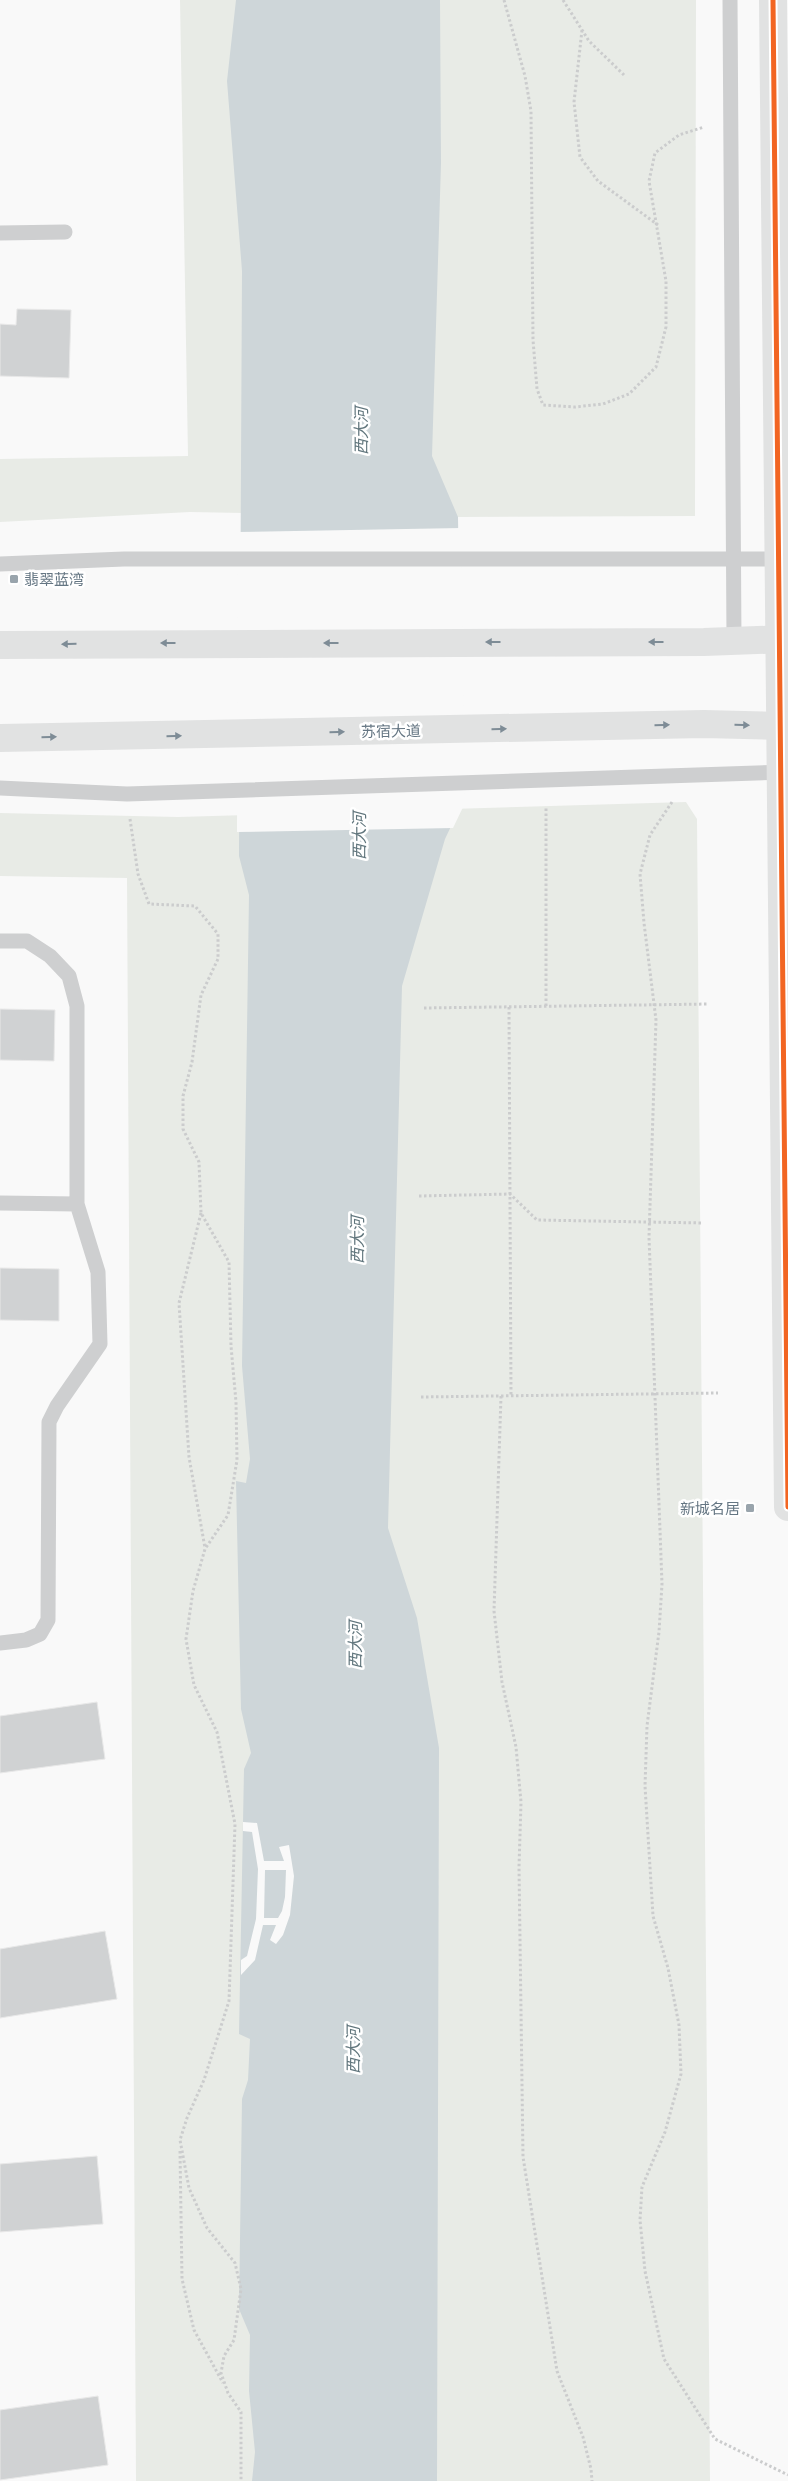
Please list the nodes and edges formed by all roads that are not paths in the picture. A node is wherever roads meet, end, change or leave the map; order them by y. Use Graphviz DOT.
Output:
graph roads {
  1 [pos="730,0"];
  2 [pos="773,0"];
  3 [pos="64,232"];
  4 [pos="0,233"];
  5 [pos="782,377"];
  6 [pos="734,559"];
  7 [pos="783,559"];
  8 [pos="0,564"];
  9 [pos="783,639"];
  10 [pos="734,640"];
  11 [pos="0,645"];
  12 [pos="785,726"];
  13 [pos="0,738"];
  14 [pos="785,772"];
  15 [pos="0,788"];
  16 [pos="786,925"];
  17 [pos="0,941"];
  18 [pos="0,1203"];
  19 [pos="77,1204"];
  20 [pos="788,1507"];
  21 [pos="0,1643"];
  1 -- 6 [label="lane"];
  2 -- 5 [label="main road"];
  3 -- 4 [label="lane"];
  5 -- 7 [label="main road"];
  6 -- 7 [label="lane"];
  6 -- 8 [label="lane"];
  6 -- 10 [label="lane"];
  7 -- 9 [label="main road"];
  9 -- 10 [label="main road"];
  9 -- 12 [label="main road"];
  10 -- 11 [label="main road, one-way"];
  13 -- 12 [label="main road, 苏宿大道, one-way"];
  12 -- 14 [label="main road"];
  14 -- 15 [label="lane"];
  14 -- 16 [label="main road"];
  16 -- 20 [label="main road"];
  17 -- 19 [label="lane"];
  18 -- 19 [label="lane"];
  19 -- 21 [label="lane"];
}
